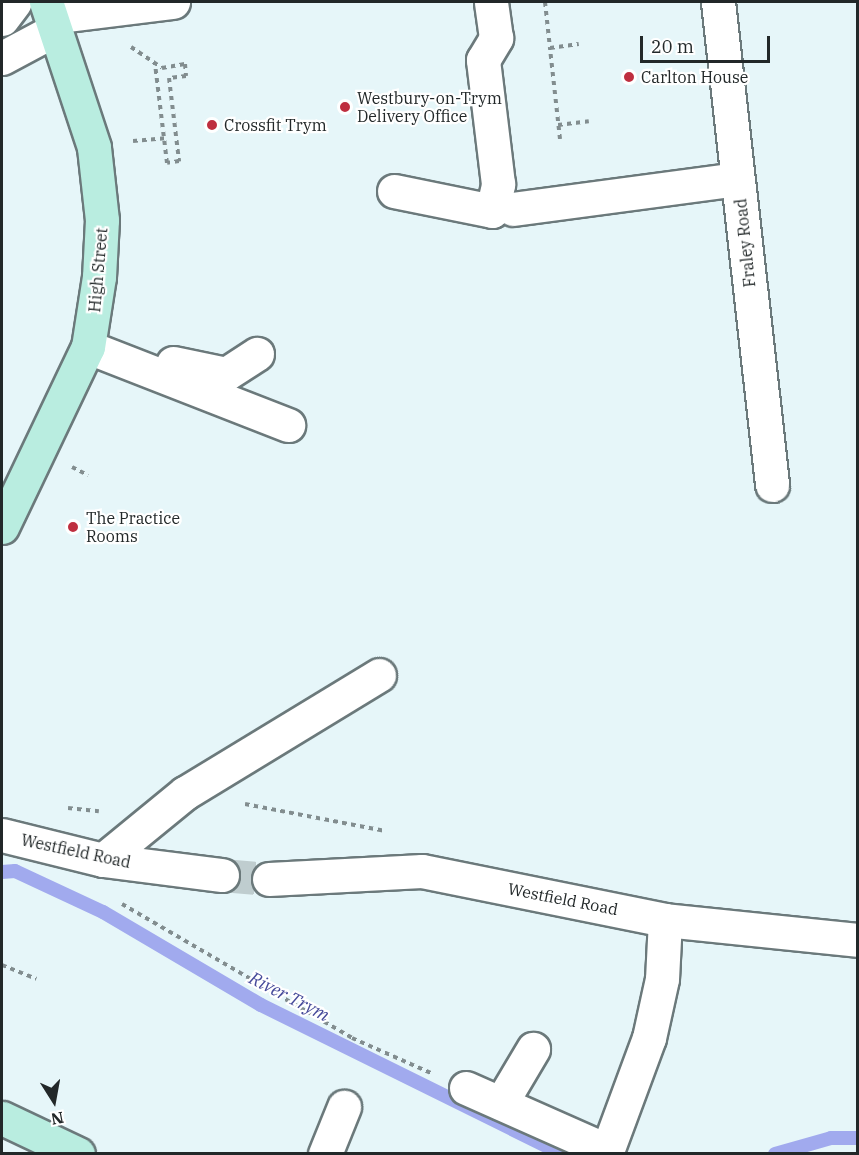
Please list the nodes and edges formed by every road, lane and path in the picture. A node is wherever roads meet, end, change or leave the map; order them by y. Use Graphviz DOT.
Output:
graph roads {
  1 [pos="15,2"];
  2 [pos="173,2"];
  3 [pos="491,2"];
  4 [pos="544,2"];
  5 [pos="718,2"];
  6 [pos="51,16"];
  7 [pos="2,19"];
  8 [pos="579,44"];
  9 [pos="550,48"];
  10 [pos="2,58"];
  11 [pos="155,64"];
  12 [pos="162,68"];
  13 [pos="589,121"];
  14 [pos="558,125"];
  15 [pos="165,138"];
  16 [pos="560,139"];
  17 [pos="135,141"];
  18 [pos="737,179"];
  19 [pos="394,191"];
  20 [pos="513,209"];
  21 [pos="90,339"];
  22 [pos="257,354"];
  23 [pos="288,425"];
  24 [pos="772,485"];
  25 [pos="2,526"];
  26 [pos="379,675"];
  27 [pos="185,793"];
  28 [pos="60,807"];
  29 [pos="107,812"];
  30 [pos="2,835"];
  31 [pos="103,860"];
  32 [pos="422,871"];
  33 [pos="222,875"];
  34 [pos="269,879"];
  35 [pos="117,901"];
  36 [pos="665,920"];
  37 [pos="858,940"];
  38 [pos="2,965"];
  39 [pos="36,979"];
  40 [pos="532,1049"];
  41 [pos="466,1088"];
  42 [pos="501,1104"];
  43 [pos="344,1107"];
  44 [pos="2,1118"];
  45 [pos="607,1152"];
  46 [pos="78,1154"];
  47 [pos="325,1154"];
  1 -- 7 [label="street"];
  2 -- 6 [label="street"];
  3 -- 19 [label="street"];
  4 -- 9 [label="path"];
  5 -- 18 [label="street, Fraley Road"];
  6 -- 10 [label="street"];
  6 -- 21 [label="main road, High Street"];
  8 -- 9 [label="path"];
  9 -- 14 [label="path"];
  11 -- 15 [label="path"];
  12 -- 15 [label="path"];
  13 -- 14 [label="path"];
  14 -- 16 [label="path"];
  15 -- 17 [label="path"];
  18 -- 20 [label="street"];
  18 -- 24 [label="street, Fraley Road"];
  21 -- 22 [label="street"];
  21 -- 23 [label="street"];
  21 -- 25 [label="main road, High Street"];
  26 -- 27 [label="street"];
  27 -- 31 [label="street"];
  27 -- 32 [label="path"];
  28 -- 29 [label="path"];
  30 -- 31 [label="street, Westfield Road"];
  31 -- 33 [label="street, Westfield Road"];
  32 -- 34 [label="street, Westfield Road"];
  32 -- 36 [label="street, Westfield Road"];
  35 -- 41 [label="path"];
  36 -- 37 [label="street, Westfield Road"];
  36 -- 45 [label="street"];
  38 -- 39 [label="path"];
  40 -- 42 [label="street"];
  41 -- 42 [label="street"];
  42 -- 45 [label="street"];
  43 -- 47 [label="street"];
  44 -- 46 [label="main road"];
}
